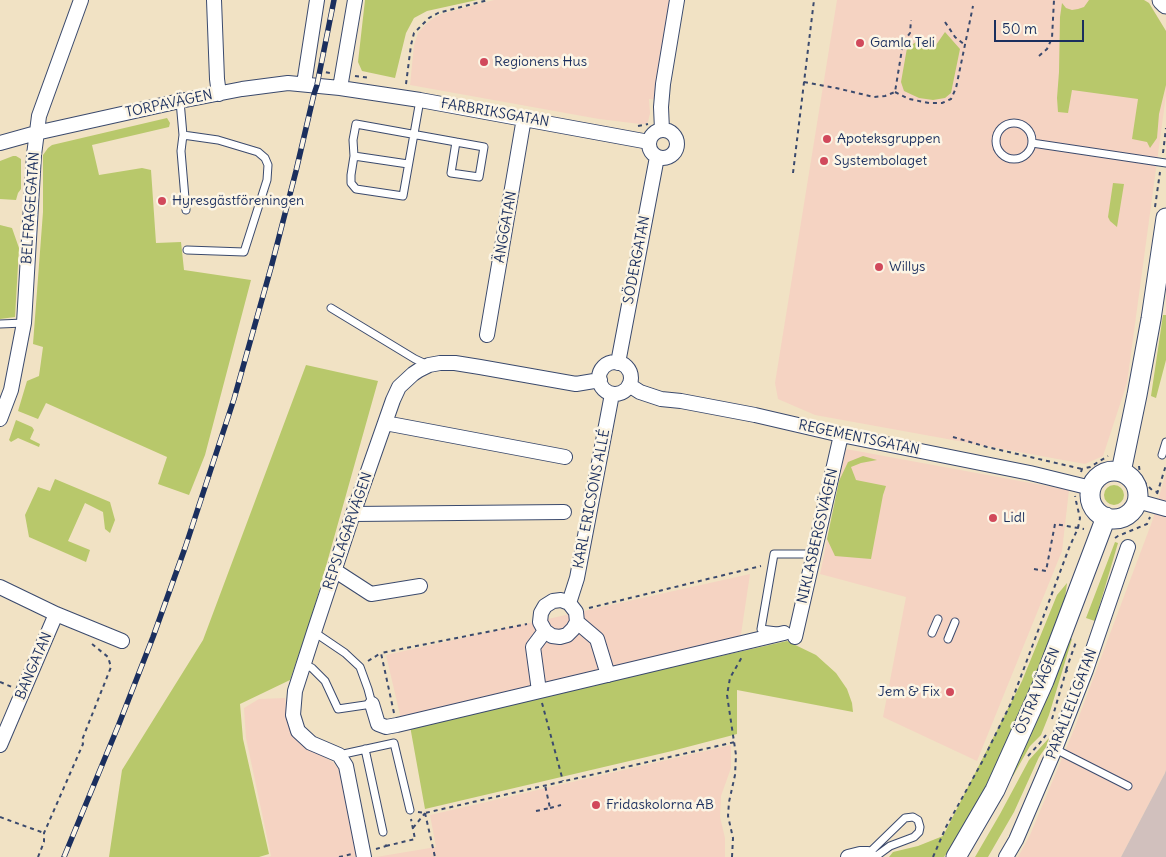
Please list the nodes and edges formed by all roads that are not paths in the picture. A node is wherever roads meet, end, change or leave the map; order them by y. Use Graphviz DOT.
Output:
graph roads {
  1 [pos="81,0"];
  2 [pos="214,0"];
  3 [pos="317,0"];
  4 [pos="355,0"];
  5 [pos="677,0"];
  6 [pos="1162,0"];
  7 [pos="1166,4"];
  8 [pos="304,84"];
  9 [pos="340,88"];
  10 [pos="219,94"];
  11 [pos="420,100"];
  12 [pos="180,101"];
  13 [pos="524,118"];
  14 [pos="656,126"];
  15 [pos="36,133"];
  16 [pos="414,134"];
  17 [pos="183,135"];
  18 [pos="456,142"];
  19 [pos="648,142"];
  20 [pos="1032,143"];
  21 [pos="0,144"];
  22 [pos="354,156"];
  23 [pos="657,157"];
  24 [pos="1164,163"];
  25 [pos="408,164"];
  26 [pos="186,210"];
  27 [pos="1160,214"];
  28 [pos="187,250"];
  29 [pos="331,308"];
  30 [pos="24,323"];
  31 [pos="0,324"];
  32 [pos="487,335"];
  33 [pos="618,362"];
  34 [pos="429,365"];
  35 [pos="600,380"];
  36 [pos="629,385"];
  37 [pos="612,394"];
  38 [pos="0,420"];
  39 [pos="385,423"];
  40 [pos="841,435"];
  41 [pos="1166,442"];
  42 [pos="1162,455"];
  43 [pos="565,457"];
  44 [pos="1121,472"];
  45 [pos="1084,486"];
  46 [pos="1152,505"];
  47 [pos="564,512"];
  48 [pos="352,514"];
  49 [pos="1103,525"];
  50 [pos="1128,546"];
  51 [pos="814,554"];
  52 [pos="334,570"];
  53 [pos="420,586"];
  54 [pos="0,587"];
  55 [pos="574,612"];
  56 [pos="56,614"];
  57 [pos="938,619"];
  58 [pos="955,622"];
  59 [pos="543,626"];
  60 [pos="314,632"];
  61 [pos="932,634"];
  62 [pos="790,635"];
  63 [pos="948,639"];
  64 [pos="122,641"];
  65 [pos="304,664"];
  66 [pos="608,675"];
  67 [pos="539,691"];
  68 [pos="372,704"];
  69 [pos="0,745"];
  70 [pos="365,749"];
  71 [pos="1055,749"];
  72 [pos="339,755"];
  73 [pos="1128,786"];
  74 [pos="410,810"];
  75 [pos="383,832"];
  76 [pos="363,854"];
  77 [pos="871,856"];
  78 [pos="848,857"];
  79 [pos="956,857"];
  80 [pos="1006,857"];
  1 -- 15 [label="street, BELFRAGEGATAN"];
  2 -- 10 [label="street"];
  3 -- 8 [label="street"];
  4 -- 9 [label="street"];
  5 -- 14 [label="street"];
  6 -- 7 [label="street"];
  8 -- 9 [label="street, TORPAVÄGEN"];
  8 -- 10 [label="street, TORPAVÄGEN"];
  9 -- 11 [label="street, FARBRIKSGATAN"];
  10 -- 12 [label="street, TORPAVÄGEN"];
  11 -- 13 [label="street, FARBRIKSGATAN"];
  11 -- 16 [label="lane"];
  12 -- 15 [label="street, TORPAVÄGEN"];
  12 -- 17 [label="lane"];
  13 -- 19 [label="street, FARBRIKSGATAN"];
  13 -- 32 [label="street, ÄNGGATAN"];
  14 -- 19 [label="street"];
  14 -- 23 [label="street"];
  15 -- 21 [label="street, TORPAVÄGEN"];
  15 -- 30 [label="street, BELFRAGEGATAN"];
  16 -- 18 [label="lane"];
  16 -- 22 [label="lane"];
  16 -- 25 [label="lane"];
  17 -- 26 [label="lane"];
  17 -- 28 [label="lane"];
  18 -- 18 [label="lane"];
  19 -- 23 [label="street"];
  20 -- 20 [label="lane"];
  20 -- 24 [label="lane"];
  22 -- 25 [label="lane"];
  22 -- 25 [label="lane"];
  23 -- 33 [label="street, SÖDERGATAN"];
  27 -- 44 [label="street"];
  29 -- 34 [label="lane"];
  30 -- 31 [label="lane"];
  30 -- 38 [label="street, BELFRAGEGATAN"];
  33 -- 35 [label="street"];
  33 -- 36 [label="street"];
  34 -- 35 [label="street, REPSLAGARVÄGEN"];
  34 -- 39 [label="street, REPSLAGARVÄGEN"];
  35 -- 37 [label="street"];
  36 -- 37 [label="street"];
  36 -- 40 [label="street, REGEMENTSGATAN"];
  37 -- 55 [label="street, KARL ERICSONS ALLÉ"];
  39 -- 43 [label="street"];
  39 -- 48 [label="street, REPSLAGARVÄGEN"];
  40 -- 45 [label="street, REGEMENTSGATAN"];
  40 -- 51 [label="street, NIKLASBERGSVÄGEN"];
  41 -- 42 [label="lane"];
  44 -- 45 [label="street"];
  44 -- 46 [label="street"];
  45 -- 49 [label="street"];
  46 -- 49 [label="street"];
  47 -- 48 [label="street"];
  48 -- 52 [label="street, REPSLAGARVÄGEN"];
  49 -- 79 [label="street, ÖSTRA VÄGEN"];
  50 -- 71 [label="street, PARALLELLGATAN"];
  51 -- 62 [label="street, NIKLASBERGSVÄGEN"];
  51 -- 62 [label="lane"];
  52 -- 53 [label="street"];
  52 -- 60 [label="street, REPSLAGARVÄGEN"];
  54 -- 56 [label="street"];
  55 -- 59 [label="street"];
  55 -- 59 [label="street"];
  55 -- 66 [label="street"];
  56 -- 64 [label="street"];
  56 -- 69 [label="street, BANGATAN"];
  57 -- 61 [label="lane"];
  58 -- 63 [label="lane"];
  59 -- 67 [label="street"];
  60 -- 65 [label="street, REPSLAGARVÄGEN"];
  60 -- 68 [label="lane"];
  62 -- 66 [label="street"];
  65 -- 68 [label="lane"];
  65 -- 72 [label="street, REPSLAGARVÄGEN"];
  66 -- 67 [label="street"];
  67 -- 68 [label="street"];
  70 -- 72 [label="lane"];
  70 -- 74 [label="lane"];
  70 -- 75 [label="lane"];
  71 -- 73 [label="lane"];
  71 -- 80 [label="street, PARALLELLGATAN"];
  72 -- 76 [label="street"];
  77 -- 77 [label="lane"];
  77 -- 78 [label="street"];
}
